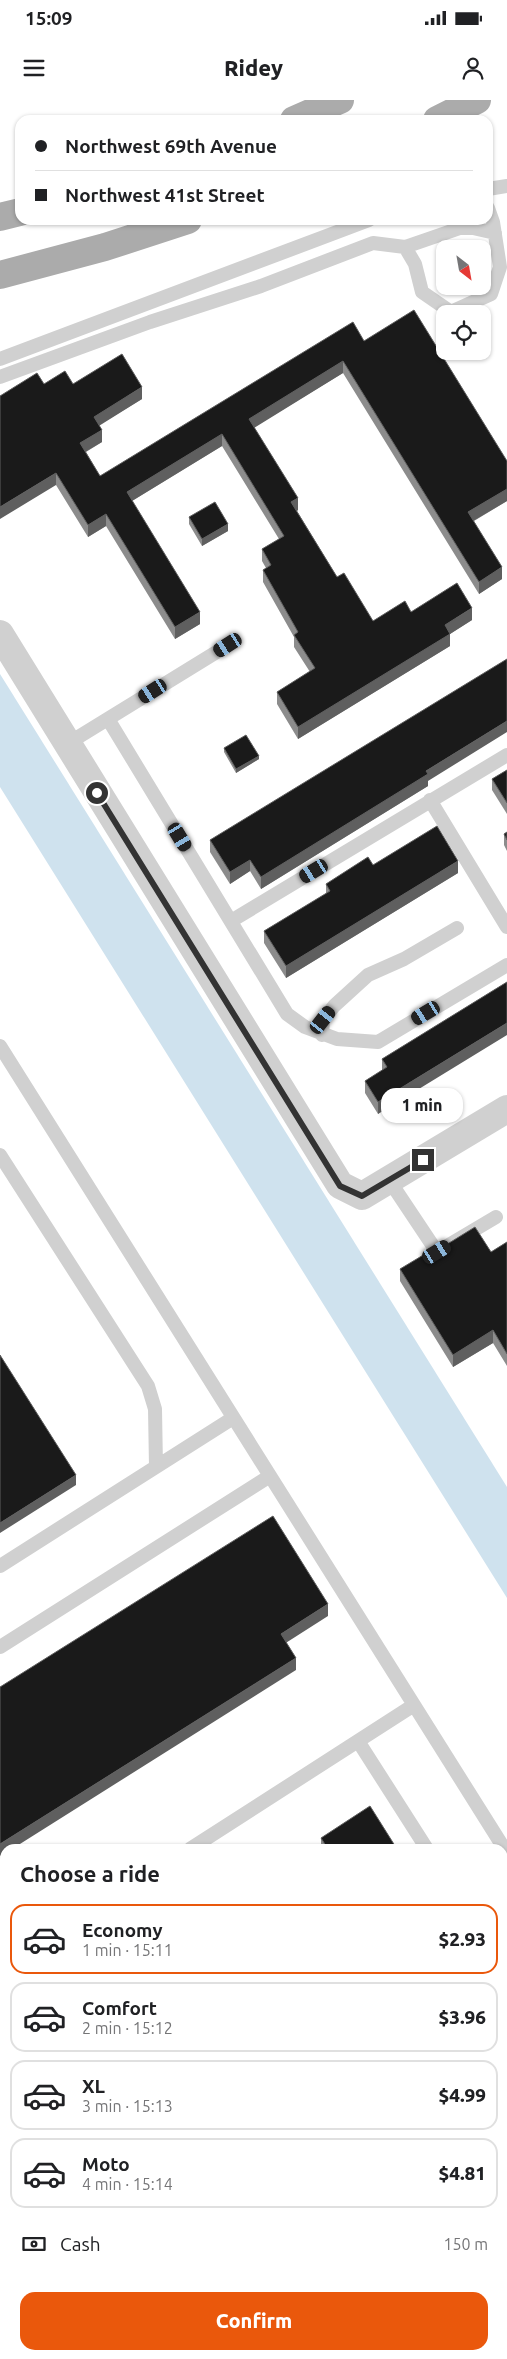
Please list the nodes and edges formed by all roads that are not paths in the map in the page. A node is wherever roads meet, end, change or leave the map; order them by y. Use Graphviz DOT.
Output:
graph roads {
  1 [pos="340,100"];
  2 [pos="477,100"];
  3 [pos="306,115"];
  4 [pos="447,115"];
  5 [pos="507,186"];
  6 [pos="493,188"];
  7 [pos="15,213"];
  8 [pos="0,217"];
  9 [pos="172,225"];
  10 [pos="356,225"];
  11 [pos="493,225"];
  12 [pos="495,233"];
  13 [pos="405,247"];
  14 [pos="0,275"];
  15 [pos="0,359"];
  16 [pos="0,377"];
  17 [pos="0,634"];
  18 [pos="228,645"];
  19 [pos="108,719"];
  20 [pos="67,744"];
  21 [pos="507,755"];
  22 [pos="430,800"];
  23 [pos="231,921"];
  24 [pos="507,927"];
  25 [pos="457,928"];
  26 [pos="507,965"];
  27 [pos="322,1035"];
  28 [pos="0,1046"];
  29 [pos="507,1109"];
  30 [pos="0,1156"];
  31 [pos="389,1180"];
  32 [pos="496,1217"];
  33 [pos="234,1418"];
  34 [pos="156,1467"];
  35 [pos="270,1476"];
  36 [pos="0,1566"];
  37 [pos="0,1647"];
  38 [pos="414,1705"];
  39 [pos="358,1741"];
  40 [pos="198,1844"];
  41 [pos="424,1844"];
  42 [pos="501,1844"];
  1 -- 3 [label="main road"];
  2 -- 4 [label="main road"];
  5 -- 6 [label="lane"];
  7 -- 8 [label="main road"];
  9 -- 14 [label="main road"];
  10 -- 15 [label="lane"];
  11 -- 12 [label="lane"];
  12 -- 13 [label="lane"];
  12 -- 13 [label="lane"];
  13 -- 16 [label="lane"];
  17 -- 20 [label="street"];
  18 -- 19 [label="lane"];
  19 -- 20 [label="lane"];
  19 -- 23 [label="lane"];
  20 -- 31 [label="street"];
  21 -- 22 [label="lane"];
  22 -- 23 [label="lane"];
  22 -- 24 [label="lane"];
  23 -- 27 [label="lane"];
  25 -- 27 [label="lane"];
  26 -- 27 [label="lane"];
  28 -- 33 [label="lane"];
  29 -- 31 [label="street"];
  30 -- 34 [label="lane"];
  31 -- 32 [label="lane"];
  33 -- 34 [label="lane"];
  33 -- 35 [label="lane"];
  34 -- 36 [label="lane"];
  35 -- 37 [label="lane"];
  35 -- 38 [label="lane"];
  38 -- 39 [label="lane"];
  38 -- 42 [label="lane"];
  39 -- 40 [label="lane"];
  39 -- 41 [label="lane"];
}
